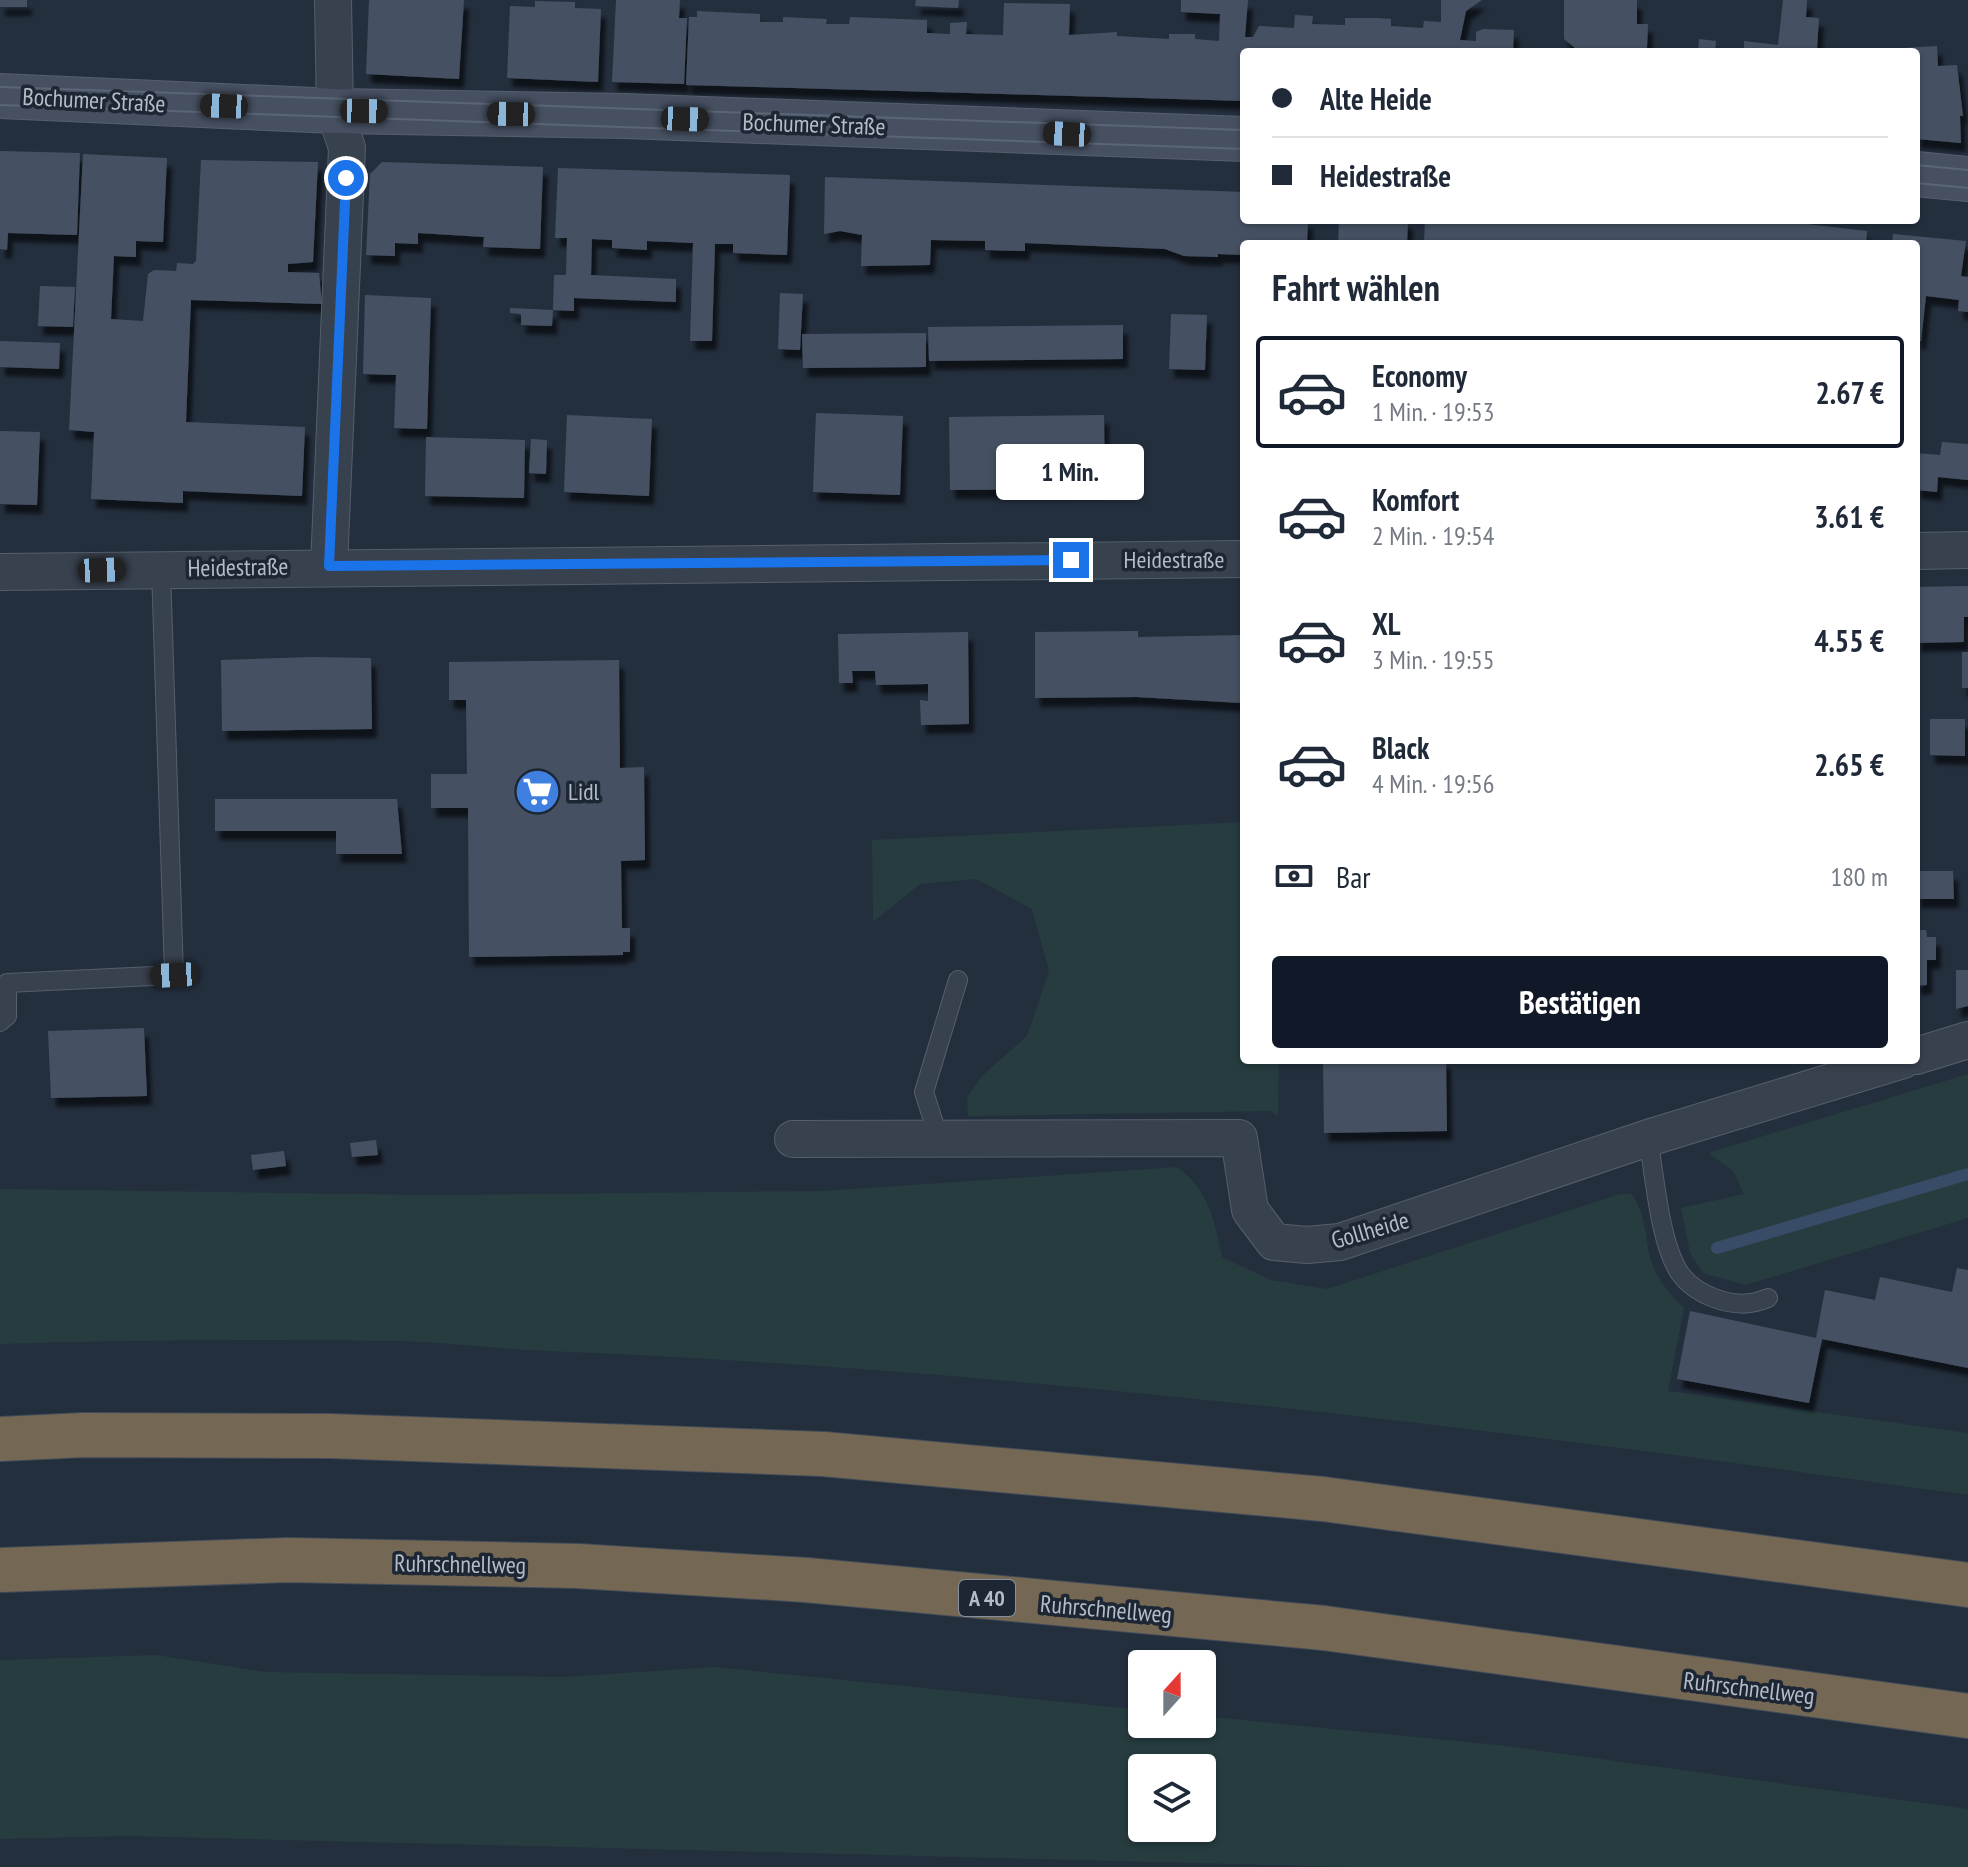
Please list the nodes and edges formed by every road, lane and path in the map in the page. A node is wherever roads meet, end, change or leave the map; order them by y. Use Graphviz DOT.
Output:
graph roads {
  1 [pos="333,0"];
  2 [pos="0,96"];
  3 [pos="335,111"];
  4 [pos="1240,139"];
  5 [pos="1920,174"];
  6 [pos="1968,179"];
  7 [pos="1968,550"];
  8 [pos="1920,551"];
  9 [pos="1240,559"];
  10 [pos="329,566"];
  11 [pos="161,569"];
  12 [pos="0,572"];
  13 [pos="958,980"];
  14 [pos="0,1022"];
  15 [pos="1968,1040"];
  16 [pos="1920,1055"];
  17 [pos="1890,1064"];
  18 [pos="1648,1138"];
  19 [pos="793,1139"];
  20 [pos="939,1139"];
  21 [pos="1768,1298"];
  22 [pos="0,1439"];
  23 [pos="0,1570"];
  24 [pos="1968,1585"];
  25 [pos="1968,1716"];
  1 -- 3 [label="street"];
  2 -- 3 [label="main road, Bochumer Straße"];
  3 -- 4 [label="main road, Bochumer Straße"];
  3 -- 10 [label="street"];
  5 -- 6 [label="main road"];
  7 -- 8 [label="street"];
  9 -- 10 [label="street, Heidestraße"];
  10 -- 11 [label="street, Heidestraße"];
  11 -- 12 [label="street, Heidestraße"];
  11 -- 14 [label="lane"];
  13 -- 20 [label="lane"];
  15 -- 16 [label="street"];
  17 -- 18 [label="street, Gollheide"];
  18 -- 20 [label="street, Gollheide"];
  18 -- 21 [label="lane"];
  19 -- 20 [label="street, Gollheide"];
  22 -- 24 [label="highway"];
  23 -- 25 [label="highway, Ruhrschnellweg / A 40"];
}
